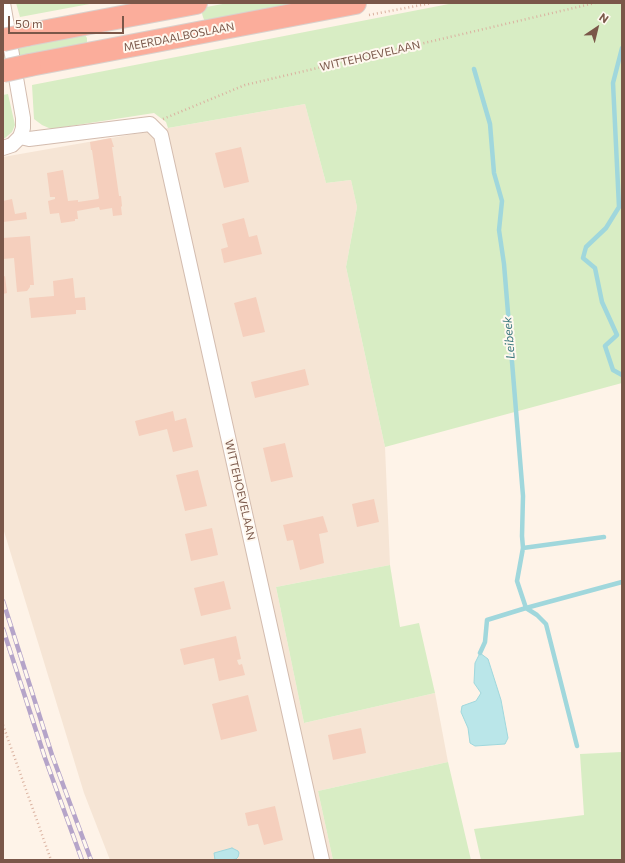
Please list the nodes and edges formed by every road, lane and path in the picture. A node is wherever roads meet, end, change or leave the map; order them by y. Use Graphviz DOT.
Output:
graph roads {
  1 [pos="3,3"];
  2 [pos="196,3"];
  3 [pos="355,3"];
  4 [pos="596,3"];
  5 [pos="3,40"];
  6 [pos="3,71"];
  7 [pos="150,124"];
  8 [pos="20,137"];
  9 [pos="3,148"];
  10 [pos="3,725"];
  11 [pos="50,860"];
  12 [pos="322,860"];
  1 -- 8 [label="street"];
  2 -- 5 [label="highway, bridge"];
  3 -- 6 [label="highway, MEERDAALBOSLAAN, bridge"];
  4 -- 7 [label="path, WITTEHOEVELAAN"];
  7 -- 8 [label="street"];
  7 -- 12 [label="street, WITTEHOEVELAAN"];
  8 -- 9 [label="street"];
  10 -- 11 [label="path"];
}
